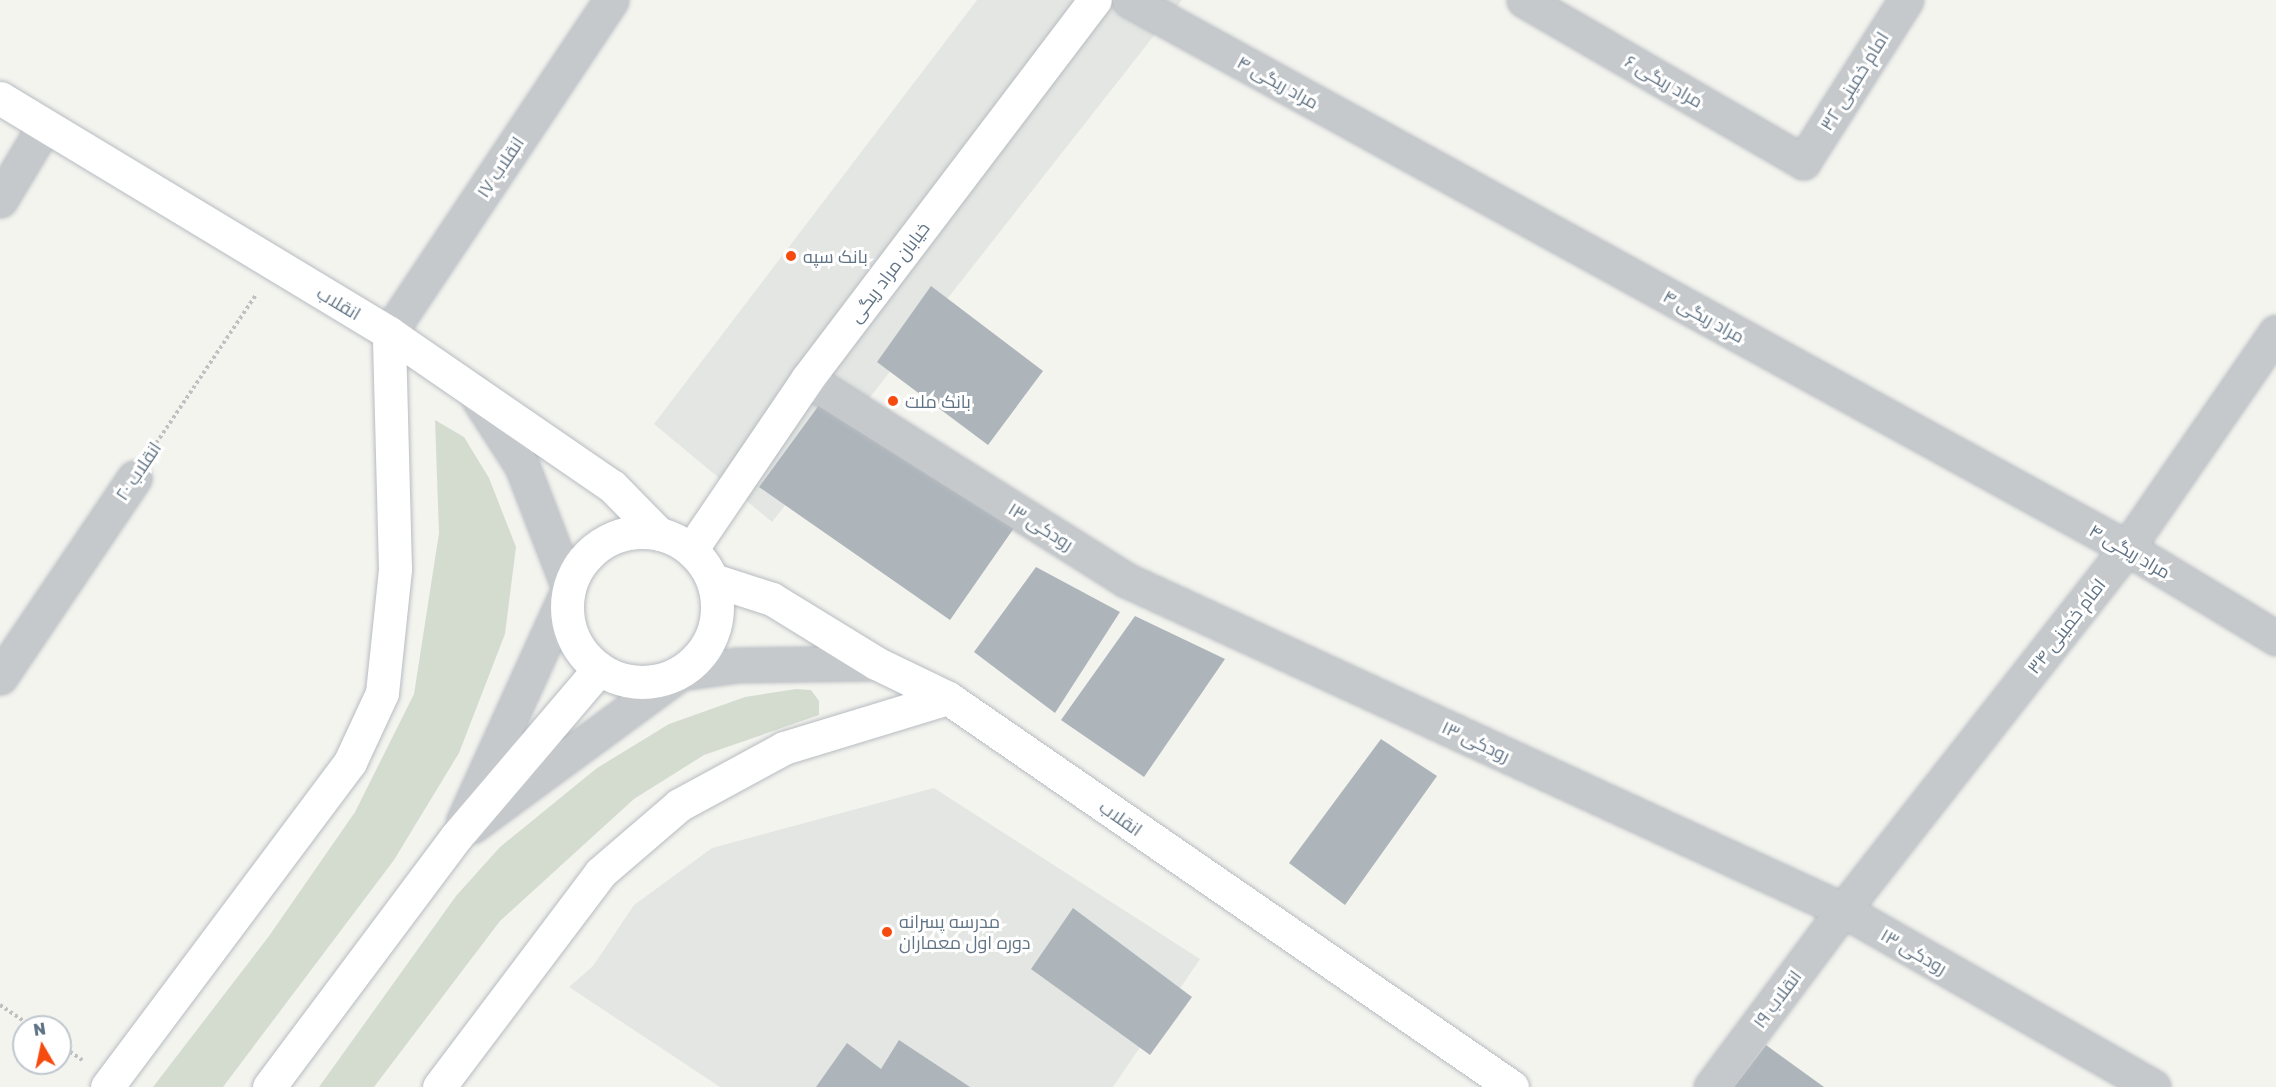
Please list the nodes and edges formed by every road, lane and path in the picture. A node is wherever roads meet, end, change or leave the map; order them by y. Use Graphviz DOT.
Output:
graph roads {
  1 [pos="611,0"];
  2 [pos="1095,0"];
  3 [pos="1129,0"];
  4 [pos="1524,0"];
  5 [pos="1906,0"];
  6 [pos="0,98"];
  7 [pos="45,125"];
  8 [pos="1803,162"];
  9 [pos="0,200"];
  10 [pos="277,265"];
  11 [pos="2276,332"];
  12 [pos="389,333"];
  13 [pos="807,379"];
  14 [pos="472,390"];
  15 [pos="134,478"];
  16 [pos="659,534"];
  17 [pos="2127,548"];
  18 [pos="691,550"];
  19 [pos="713,580"];
  20 [pos="569,588"];
  21 [pos="2276,638"];
  22 [pos="876,663"];
  23 [pos="599,669"];
  24 [pos="680,673"];
  25 [pos="0,677"];
  26 [pos="948,698"];
  27 [pos="456,837"];
  28 [pos="1843,910"];
  29 [pos="0,1005"];
  30 [pos="15,1015"];
  31 [pos="107,1087"];
  32 [pos="269,1087"];
  33 [pos="439,1087"];
  34 [pos="1512,1087"];
  35 [pos="1711,1087"];
  36 [pos="2153,1087"];
  1 -- 12 [label="street, انقلاب ۱۷"];
  2 -- 13 [label="street, خیابان مراد ریگی"];
  3 -- 17 [label="street, مراد ریگی ۴"];
  4 -- 8 [label="street, مراد ریگی ۶"];
  5 -- 8 [label="street, امام خمینی ۳۲"];
  6 -- 7 [label="street, انقلاب"];
  7 -- 9 [label="street"];
  7 -- 10 [label="street, انقلاب"];
  10 -- 12 [label="street, انقلاب"];
  10 -- 15 [label="path, انقلاب ۲۰"];
  11 -- 17 [label="street, امام خمینی ۳۴"];
  12 -- 14 [label="street, انقلاب"];
  12 -- 31 [label="street"];
  13 -- 18 [label="street, خیابان مراد ریگی"];
  13 -- 28 [label="street, رودکی ۱۳"];
  14 -- 16 [label="street, انقلاب"];
  14 -- 20 [label="street"];
  15 -- 25 [label="street, انقلاب ۲۰"];
  16 -- 18 [label="street"];
  16 -- 20 [label="street"];
  17 -- 21 [label="street, مراد ریگی ۴"];
  17 -- 28 [label="street, امام خمینی ۳۴"];
  18 -- 19 [label="street"];
  19 -- 22 [label="street, انقلاب"];
  19 -- 24 [label="street"];
  20 -- 23 [label="street"];
  20 -- 27 [label="street"];
  22 -- 24 [label="street"];
  22 -- 26 [label="street, انقلاب"];
  23 -- 24 [label="street"];
  23 -- 27 [label="street"];
  24 -- 27 [label="street"];
  26 -- 33 [label="street"];
  26 -- 34 [label="street, انقلاب"];
  27 -- 32 [label="street"];
  28 -- 35 [label="street, انقلاب ۱۹"];
  28 -- 36 [label="street, رودکی ۱۳"];
  29 -- 30 [label="path"];
}
